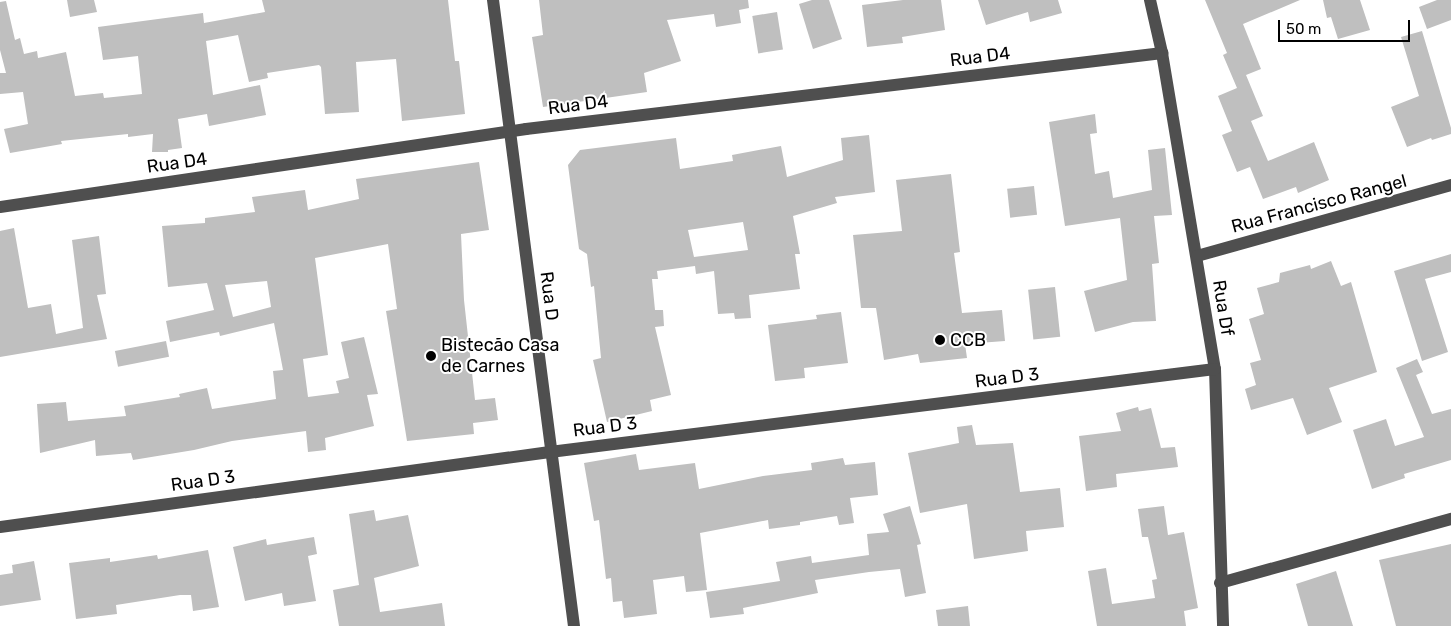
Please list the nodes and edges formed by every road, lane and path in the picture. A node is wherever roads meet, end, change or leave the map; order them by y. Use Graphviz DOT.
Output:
graph roads {
  1 [pos="493,0"];
  2 [pos="1150,0"];
  3 [pos="1162,53"];
  4 [pos="511,132"];
  5 [pos="1451,185"];
  6 [pos="0,207"];
  7 [pos="1197,256"];
  8 [pos="1215,370"];
  9 [pos="550,452"];
  10 [pos="1451,519"];
  11 [pos="0,527"];
  12 [pos="1220,582"];
  13 [pos="574,626"];
  14 [pos="1223,626"];
  1 -- 4 [label="street, Rua D"];
  2 -- 3 [label="street, Rua Df"];
  3 -- 4 [label="street, Rua D4"];
  3 -- 7 [label="street, Rua Df"];
  4 -- 6 [label="street, Rua D4"];
  4 -- 9 [label="street, Rua D"];
  5 -- 7 [label="street, Rua Francisco Rangel"];
  7 -- 8 [label="street, Rua Df"];
  8 -- 9 [label="street, Rua D 3"];
  8 -- 12 [label="street, Rua Df"];
  9 -- 11 [label="street, Rua D 3"];
  9 -- 13 [label="street, Rua D"];
  10 -- 12 [label="street"];
  12 -- 14 [label="street, Rua Df"];
}
